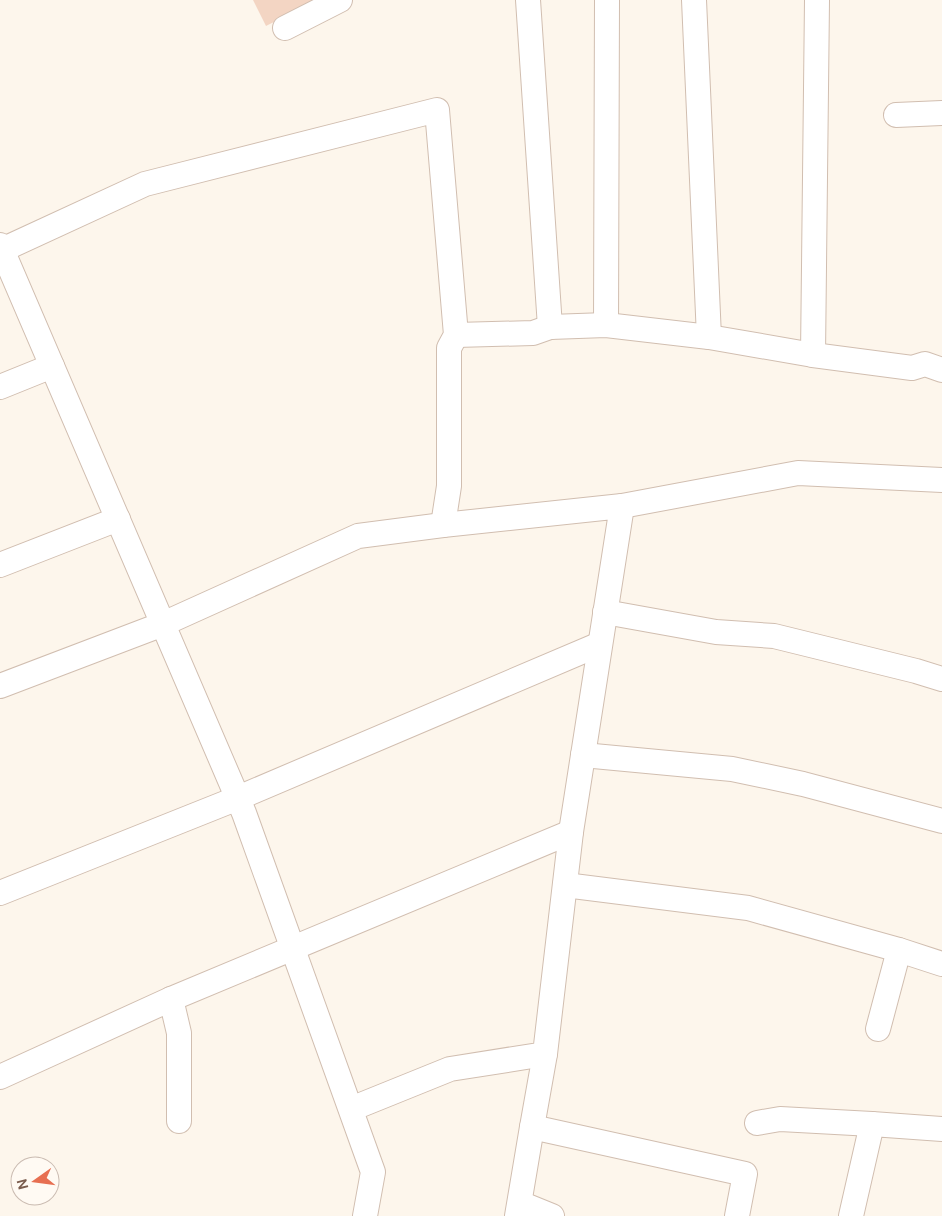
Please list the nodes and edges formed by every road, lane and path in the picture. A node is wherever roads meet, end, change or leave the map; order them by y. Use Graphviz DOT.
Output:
graph roads {
  1 [pos="340,0"];
  2 [pos="528,0"];
  3 [pos="607,0"];
  4 [pos="694,0"];
  5 [pos="817,0"];
  6 [pos="285,28"];
  7 [pos="942,113"];
  8 [pos="896,115"];
  9 [pos="1,248"];
  10 [pos="606,325"];
  11 [pos="550,327"];
  12 [pos="456,335"];
  13 [pos="709,337"];
  14 [pos="813,354"];
  15 [pos="52,366"];
  16 [pos="942,370"];
  17 [pos="0,387"];
  18 [pos="942,480"];
  19 [pos="622,506"];
  20 [pos="118,519"];
  21 [pos="443,525"];
  22 [pos="0,565"];
  23 [pos="605,612"];
  24 [pos="163,624"];
  25 [pos="600,644"];
  26 [pos="942,679"];
  27 [pos="0,686"];
  28 [pos="583,754"];
  29 [pos="238,798"];
  30 [pos="942,822"];
  31 [pos="571,832"];
  32 [pos="565,885"];
  33 [pos="0,893"];
  34 [pos="293,948"];
  35 [pos="899,950"];
  36 [pos="942,964"];
  37 [pos="171,999"];
  38 [pos="878,1029"];
  39 [pos="545,1054"];
  40 [pos="0,1077"];
  41 [pos="351,1109"];
  42 [pos="179,1121"];
  43 [pos="757,1123"];
  44 [pos="872,1124"];
  45 [pos="532,1127"];
  46 [pos="942,1129"];
  47 [pos="519,1210"];
  48 [pos="365,1216"];
  49 [pos="552,1216"];
  50 [pos="738,1216"];
  51 [pos="851,1216"];
  1 -- 6 [label="street"];
  2 -- 11 [label="street"];
  3 -- 10 [label="street"];
  4 -- 13 [label="street"];
  5 -- 14 [label="street"];
  7 -- 8 [label="street"];
  9 -- 12 [label="street"];
  9 -- 15 [label="street"];
  10 -- 11 [label="street"];
  10 -- 13 [label="street"];
  11 -- 12 [label="street"];
  12 -- 21 [label="street"];
  13 -- 14 [label="street"];
  14 -- 16 [label="street"];
  15 -- 17 [label="street"];
  15 -- 20 [label="street"];
  18 -- 19 [label="street"];
  19 -- 21 [label="street"];
  19 -- 23 [label="street"];
  20 -- 22 [label="street"];
  20 -- 24 [label="street"];
  21 -- 24 [label="street"];
  23 -- 25 [label="street"];
  23 -- 26 [label="street"];
  24 -- 27 [label="street"];
  24 -- 29 [label="street"];
  25 -- 28 [label="street"];
  25 -- 29 [label="street"];
  28 -- 30 [label="street"];
  28 -- 31 [label="street"];
  29 -- 33 [label="street"];
  29 -- 34 [label="street"];
  31 -- 32 [label="street"];
  31 -- 34 [label="street"];
  32 -- 35 [label="street"];
  32 -- 39 [label="street"];
  34 -- 37 [label="street"];
  34 -- 41 [label="street"];
  35 -- 36 [label="street"];
  35 -- 38 [label="street"];
  37 -- 40 [label="street"];
  37 -- 42 [label="street"];
  39 -- 41 [label="street"];
  39 -- 45 [label="street"];
  41 -- 48 [label="street"];
  43 -- 44 [label="street"];
  44 -- 46 [label="street"];
  44 -- 51 [label="street"];
  45 -- 47 [label="street"];
  45 -- 50 [label="street"];
  47 -- 49 [label="street"];
}
